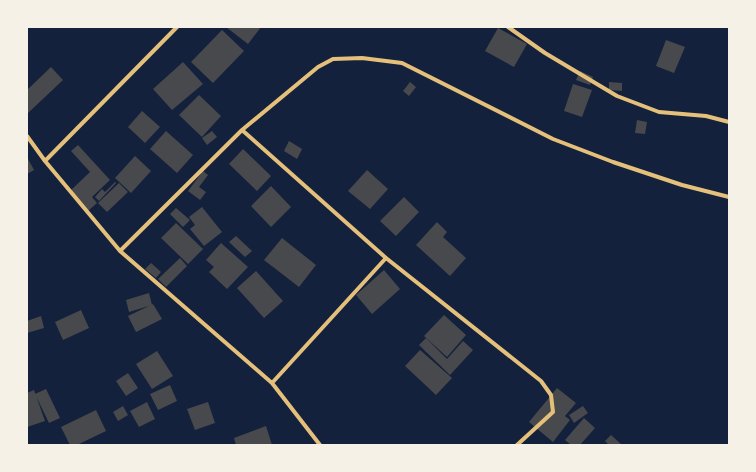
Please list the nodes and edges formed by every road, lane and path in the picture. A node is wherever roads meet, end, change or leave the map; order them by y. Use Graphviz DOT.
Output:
graph roads {
  1 [pos="178,27"];
  2 [pos="508,27"];
  3 [pos="729,122"];
  4 [pos="242,130"];
  5 [pos="27,136"];
  6 [pos="45,161"];
  7 [pos="729,197"];
  8 [pos="120,251"];
  9 [pos="386,258"];
  10 [pos="272,383"];
  11 [pos="320,445"];
  12 [pos="517,445"];
  1 -- 6 [label="street"];
  2 -- 3 [label="street"];
  4 -- 7 [label="street"];
  4 -- 8 [label="street"];
  4 -- 9 [label="street"];
  5 -- 6 [label="street"];
  6 -- 8 [label="street"];
  8 -- 10 [label="street"];
  9 -- 10 [label="street"];
  9 -- 12 [label="street"];
  10 -- 11 [label="street"];
}
